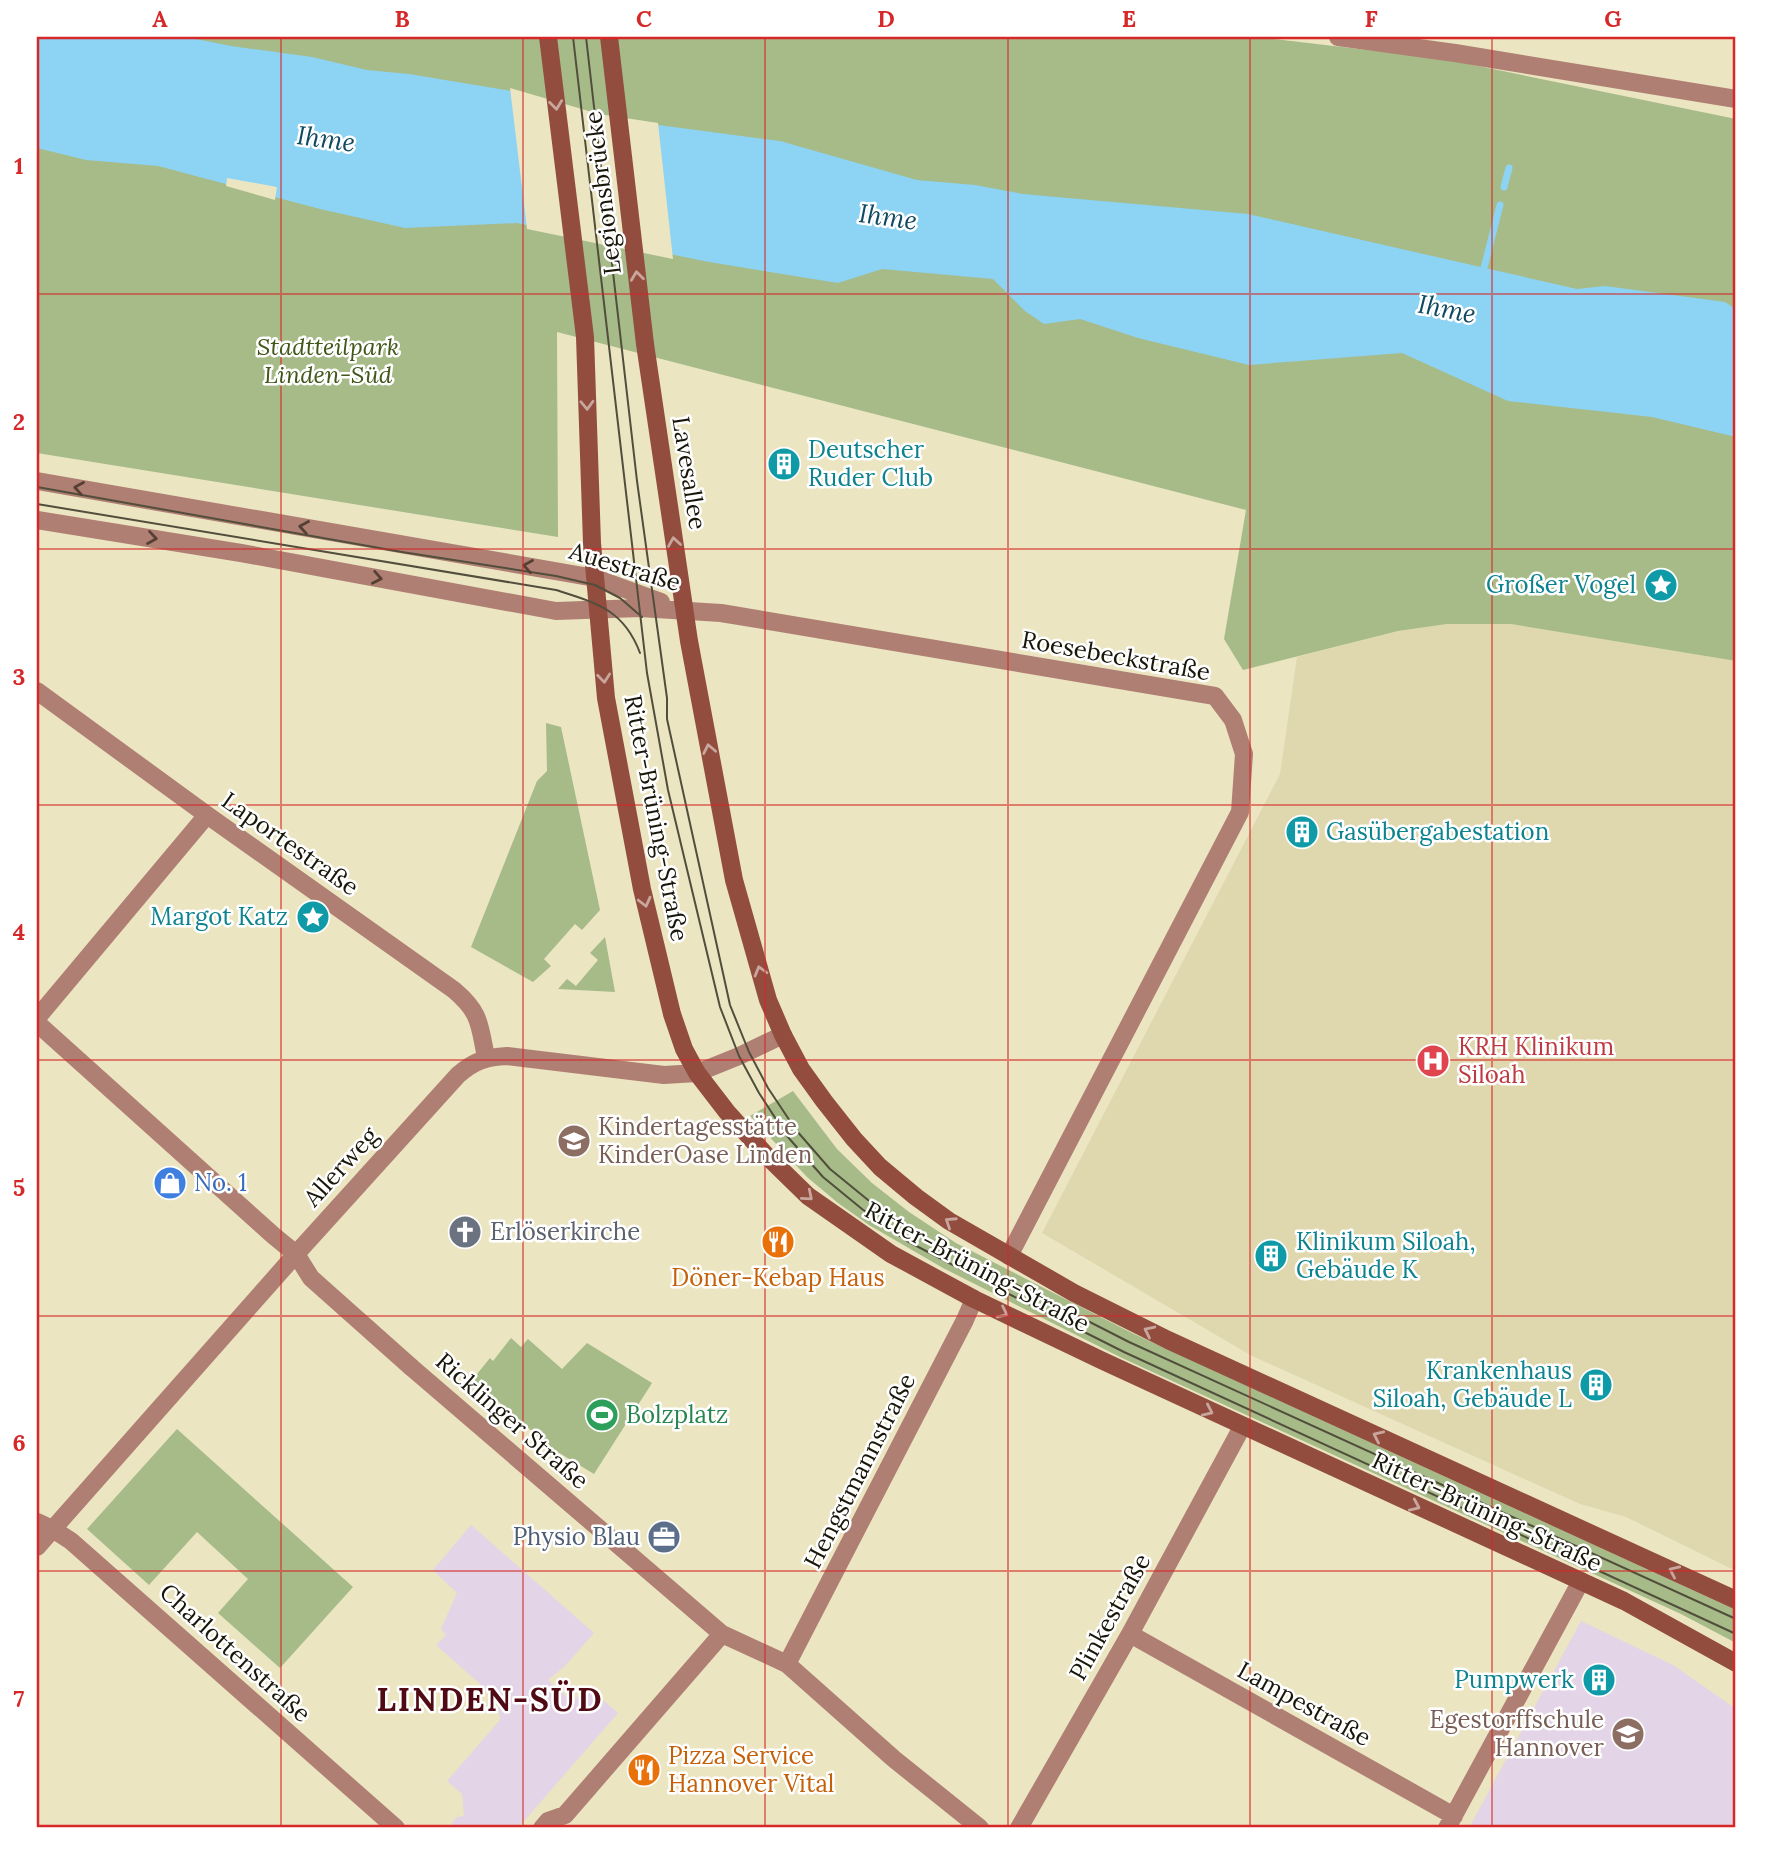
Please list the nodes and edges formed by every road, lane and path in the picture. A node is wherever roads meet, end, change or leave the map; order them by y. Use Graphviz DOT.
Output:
graph roads {
  1 [pos="548,37"];
  2 [pos="609,37"];
  3 [pos="1338,37"];
  4 [pos="1736,99"];
  5 [pos="645,344"];
  6 [pos="37,481"];
  7 [pos="37,520"];
  8 [pos="595,578"];
  9 [pos="685,609"];
  10 [pos="597,610"];
  11 [pos="37,691"];
  12 [pos="207,815"];
  13 [pos="37,1020"];
  14 [pos="783,1035"];
  15 [pos="486,1057"];
  16 [pos="697,1073"];
  17 [pos="296,1254"];
  18 [pos="1009,1256"];
  19 [pos="974,1299"];
  20 [pos="1241,1427"];
  21 [pos="37,1522"];
  22 [pos="54,1530"];
  23 [pos="37,1547"];
  24 [pos="1581,1581"];
  25 [pos="1736,1600"];
  26 [pos="722,1634"];
  27 [pos="1130,1634"];
  28 [pos="1736,1663"];
  29 [pos="787,1664"];
  30 [pos="1450,1822"];
  31 [pos="973,1826"];
  32 [pos="396,1828"];
  33 [pos="542,1828"];
  34 [pos="1018,1828"];
  1 -- 8 [label="main road, Legionsbrücke, one-way"];
  5 -- 2 [label="main road, Legionsbrücke, one-way"];
  3 -- 4 [label="street"];
  9 -- 5 [label="main road, Lavesallee, one-way"];
  8 -- 6 [label="street, Auestraße, one-way"];
  7 -- 10 [label="street, Auestraße, one-way"];
  8 -- 9 [label="street, Auestraße"];
  8 -- 10 [label="main road, Ritter-Brüning-Straße"];
  9 -- 10 [label="street, Auestraße"];
  14 -- 9 [label="main road, Ritter-Brüning-Straße, one-way"];
  9 -- 18 [label="street, Roesebeckstraße"];
  10 -- 16 [label="main road, Ritter-Brüning-Straße, one-way"];
  11 -- 12 [label="street, Laportestraße"];
  12 -- 13 [label="street"];
  12 -- 15 [label="street, Laportestraße"];
  13 -- 17 [label="street, Ricklinger Straße"];
  14 -- 16 [label="street"];
  18 -- 14 [label="main road, Ritter-Brüning-Straße, one-way"];
  15 -- 16 [label="street"];
  15 -- 17 [label="street, Allerweg"];
  16 -- 19 [label="main road, Ritter-Brüning-Straße, one-way"];
  17 -- 22 [label="street, Allerweg"];
  17 -- 26 [label="street, Ricklinger Straße"];
  25 -- 18 [label="main road, Ritter-Brüning-Straße, one-way"];
  19 -- 20 [label="main road, Ritter-Brüning-Straße, one-way"];
  19 -- 29 [label="street, Hengstmannstraße"];
  20 -- 24 [label="main road, Ritter-Brüning-Straße, one-way"];
  20 -- 27 [label="street, Plinkestraße"];
  21 -- 22 [label="street, Charlottenstraße"];
  22 -- 23 [label="street, Allerweg"];
  22 -- 32 [label="street, Charlottenstraße"];
  24 -- 28 [label="main road, Ritter-Brüning-Straße"];
  24 -- 30 [label="street"];
  26 -- 29 [label="street, Ricklinger Straße"];
  26 -- 33 [label="street"];
  27 -- 30 [label="street, Lampestraße"];
  27 -- 34 [label="street, Plinkestraße"];
  29 -- 31 [label="street, Ricklinger Straße"];
}
